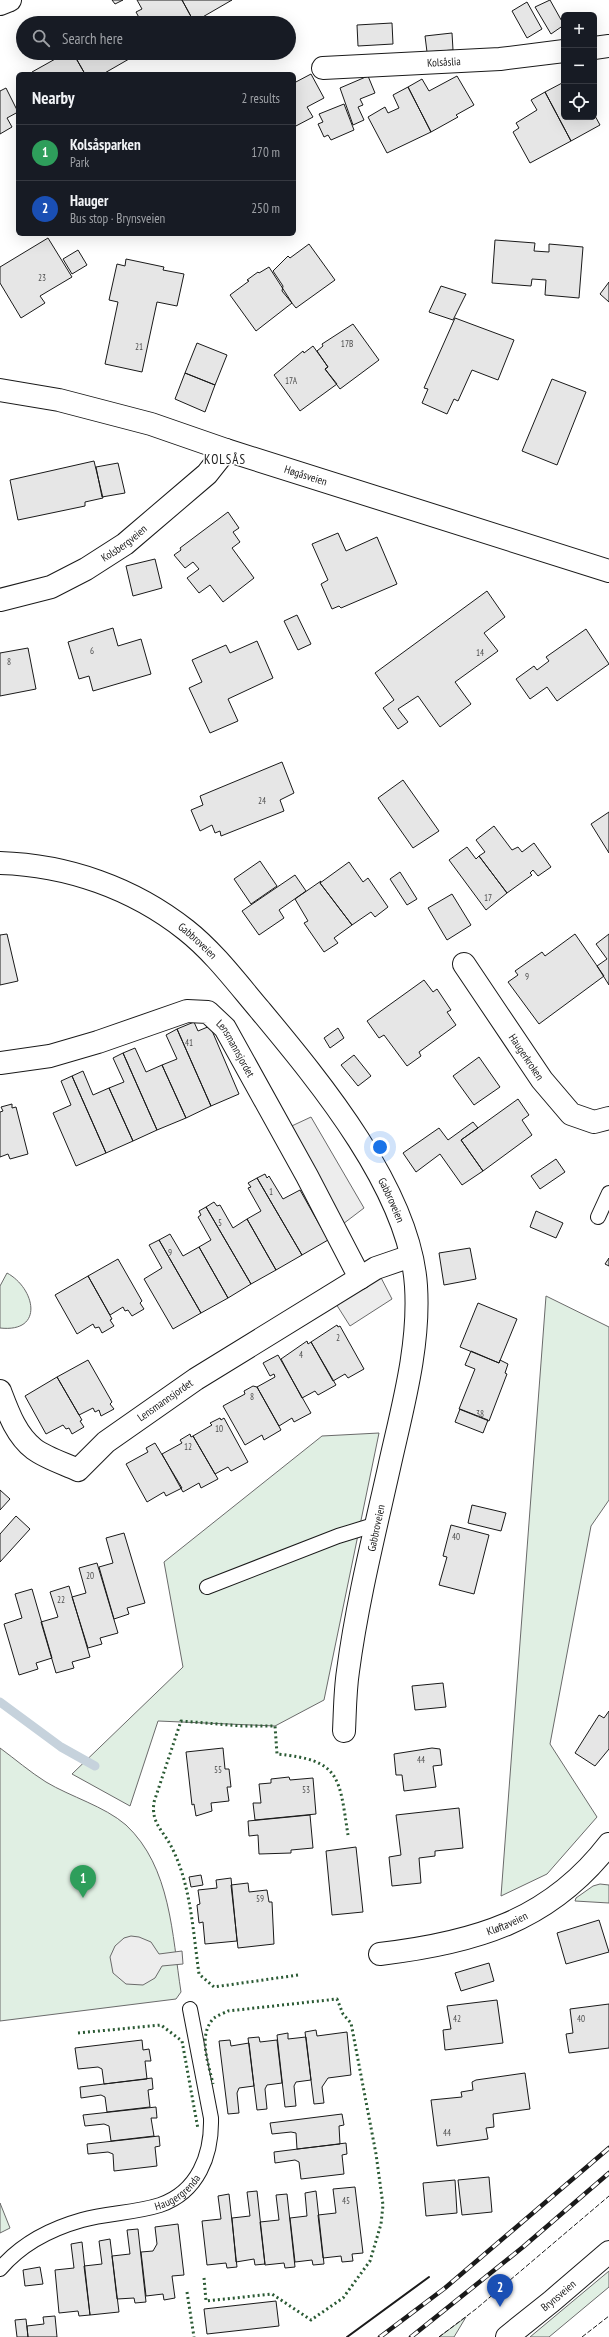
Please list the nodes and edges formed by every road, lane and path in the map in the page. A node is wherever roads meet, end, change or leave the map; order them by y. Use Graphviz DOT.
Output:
graph roads {
  1 [pos="10,0"];
  2 [pos="0,4"];
  3 [pos="609,46"];
  4 [pos="597,48"];
  5 [pos="561,52"];
  6 [pos="323,68"];
  7 [pos="0,390"];
  8 [pos="226,450"];
  9 [pos="609,571"];
  10 [pos="0,600"];
  11 [pos="0,864"];
  12 [pos="464,964"];
  13 [pos="0,1063"];
  14 [pos="609,1118"];
  15 [pos="609,1193"];
  16 [pos="598,1217"];
  17 [pos="411,1256"];
  18 [pos="360,1278"];
  19 [pos="0,1391"];
  20 [pos="377,1524"];
  21 [pos="208,1587"];
  22 [pos="344,1731"];
  23 [pos="609,1844"];
  24 [pos="380,1954"];
  25 [pos="190,2009"];
  26 [pos="609,2252"];
  27 [pos="0,2269"];
  28 [pos="507,2337"];
  1 -- 2 [label="street"];
  3 -- 4 [label="street"];
  5 -- 6 [label="street, Kolsåslia"];
  7 -- 8 [label="street, Høgåsveien"];
  8 -- 9 [label="street, Høgåsveien"];
  8 -- 10 [label="street, Kolsbergveien"];
  11 -- 17 [label="street, Gabbroveien"];
  12 -- 14 [label="street, Haugerkroken"];
  13 -- 18 [label="street, Lensmannsjordet"];
  15 -- 16 [label="lane"];
  17 -- 18 [label="street, Lensmannsjordet"];
  17 -- 20 [label="street, Gabbroveien"];
  18 -- 19 [label="street, Lensmannsjordet"];
  20 -- 21 [label="lane"];
  20 -- 22 [label="street, Gabbroveien"];
  23 -- 24 [label="street, Kløftaveien"];
  25 -- 27 [label="lane, Haugergrenda"];
  26 -- 28 [label="street, Brynsveien"];
}
